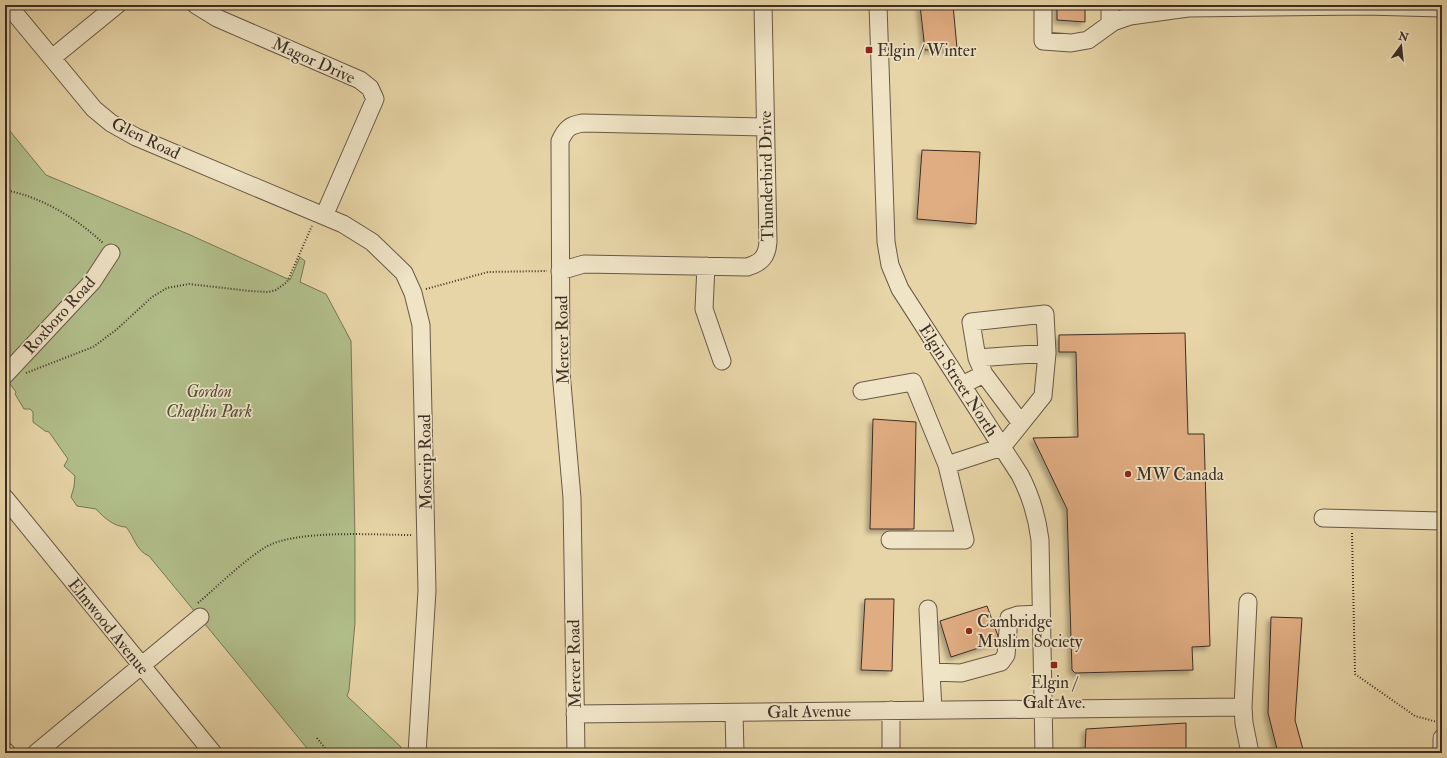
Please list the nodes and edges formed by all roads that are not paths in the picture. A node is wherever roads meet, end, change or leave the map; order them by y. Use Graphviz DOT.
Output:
graph roads {
  1 [pos="8,5"];
  2 [pos="117,5"];
  3 [pos="196,5"];
  4 [pos="763,5"];
  5 [pos="878,5"];
  6 [pos="1043,5"];
  7 [pos="1110,5"];
  8 [pos="1188,7"];
  9 [pos="1442,8"];
  10 [pos="1110,24"];
  11 [pos="52,58"];
  12 [pos="765,127"];
  13 [pos="324,216"];
  14 [pos="111,253"];
  15 [pos="706,266"];
  16 [pos="554,271"];
  17 [pos="1047,353"];
  18 [pos="977,358"];
  19 [pos="722,361"];
  20 [pos="984,374"];
  21 [pos="13,375"];
  22 [pos="962,385"];
  23 [pos="862,391"];
  24 [pos="1020,422"];
  25 [pos="1002,447"];
  26 [pos="947,465"];
  27 [pos="5,498"];
  28 [pos="1323,518"];
  29 [pos="1442,521"];
  30 [pos="890,540"];
  31 [pos="1248,602"];
  32 [pos="928,609"];
  33 [pos="198,611"];
  34 [pos="1042,614"];
  35 [pos="142,665"];
  36 [pos="931,672"];
  37 [pos="1243,707"];
  38 [pos="1043,708"];
  39 [pos="933,709"];
  40 [pos="891,710"];
  41 [pos="734,713"];
  42 [pos="575,714"];
  43 [pos="1442,738"];
  44 [pos="36,753"];
  45 [pos="213,753"];
  46 [pos="416,753"];
  47 [pos="576,753"];
  48 [pos="735,753"];
  49 [pos="891,753"];
  50 [pos="1044,753"];
  51 [pos="1250,753"];
  52 [pos="1442,753"];
  1 -- 11 [label="street, Glen Road"];
  2 -- 11 [label="street"];
  3 -- 13 [label="street, Magor Drive"];
  4 -- 12 [label="street, Thunderbird Drive"];
  5 -- 22 [label="street, Elgin Street North"];
  6 -- 10 [label="street"];
  7 -- 10 [label="street"];
  8 -- 9 [label="street"];
  8 -- 10 [label="street"];
  11 -- 13 [label="street, Glen Road"];
  12 -- 15 [label="street, Thunderbird Drive"];
  12 -- 16 [label="street, Mercer Road"];
  13 -- 46 [label="street, Moscrip Road"];
  14 -- 21 [label="street, Roxboro Road"];
  15 -- 16 [label="street, Thunderbird Drive"];
  15 -- 19 [label="street"];
  16 -- 42 [label="street, Mercer Road"];
  17 -- 18 [label="street"];
  17 -- 18 [label="street"];
  17 -- 24 [label="street"];
  18 -- 20 [label="street"];
  20 -- 22 [label="street"];
  20 -- 24 [label="street"];
  22 -- 25 [label="street, Elgin Street North"];
  23 -- 26 [label="street"];
  24 -- 25 [label="street"];
  25 -- 26 [label="street"];
  25 -- 34 [label="street, Elgin Street North"];
  26 -- 30 [label="street"];
  27 -- 35 [label="street, Elmwood Avenue"];
  28 -- 29 [label="street"];
  31 -- 37 [label="street"];
  32 -- 36 [label="street"];
  33 -- 35 [label="street"];
  34 -- 36 [label="street"];
  34 -- 38 [label="street, Elgin Street North"];
  35 -- 44 [label="street"];
  35 -- 45 [label="street, Elmwood Avenue"];
  36 -- 39 [label="street"];
  37 -- 38 [label="street, Galt Avenue"];
  37 -- 51 [label="street"];
  38 -- 39 [label="street, Galt Avenue"];
  38 -- 50 [label="street, Elgin Street North"];
  39 -- 40 [label="street, Galt Avenue"];
  40 -- 41 [label="street, Galt Avenue"];
  40 -- 49 [label="street"];
  41 -- 42 [label="street, Galt Avenue"];
  41 -- 48 [label="street"];
  42 -- 47 [label="street, Mercer Road"];
  43 -- 52 [label="street"];
}
